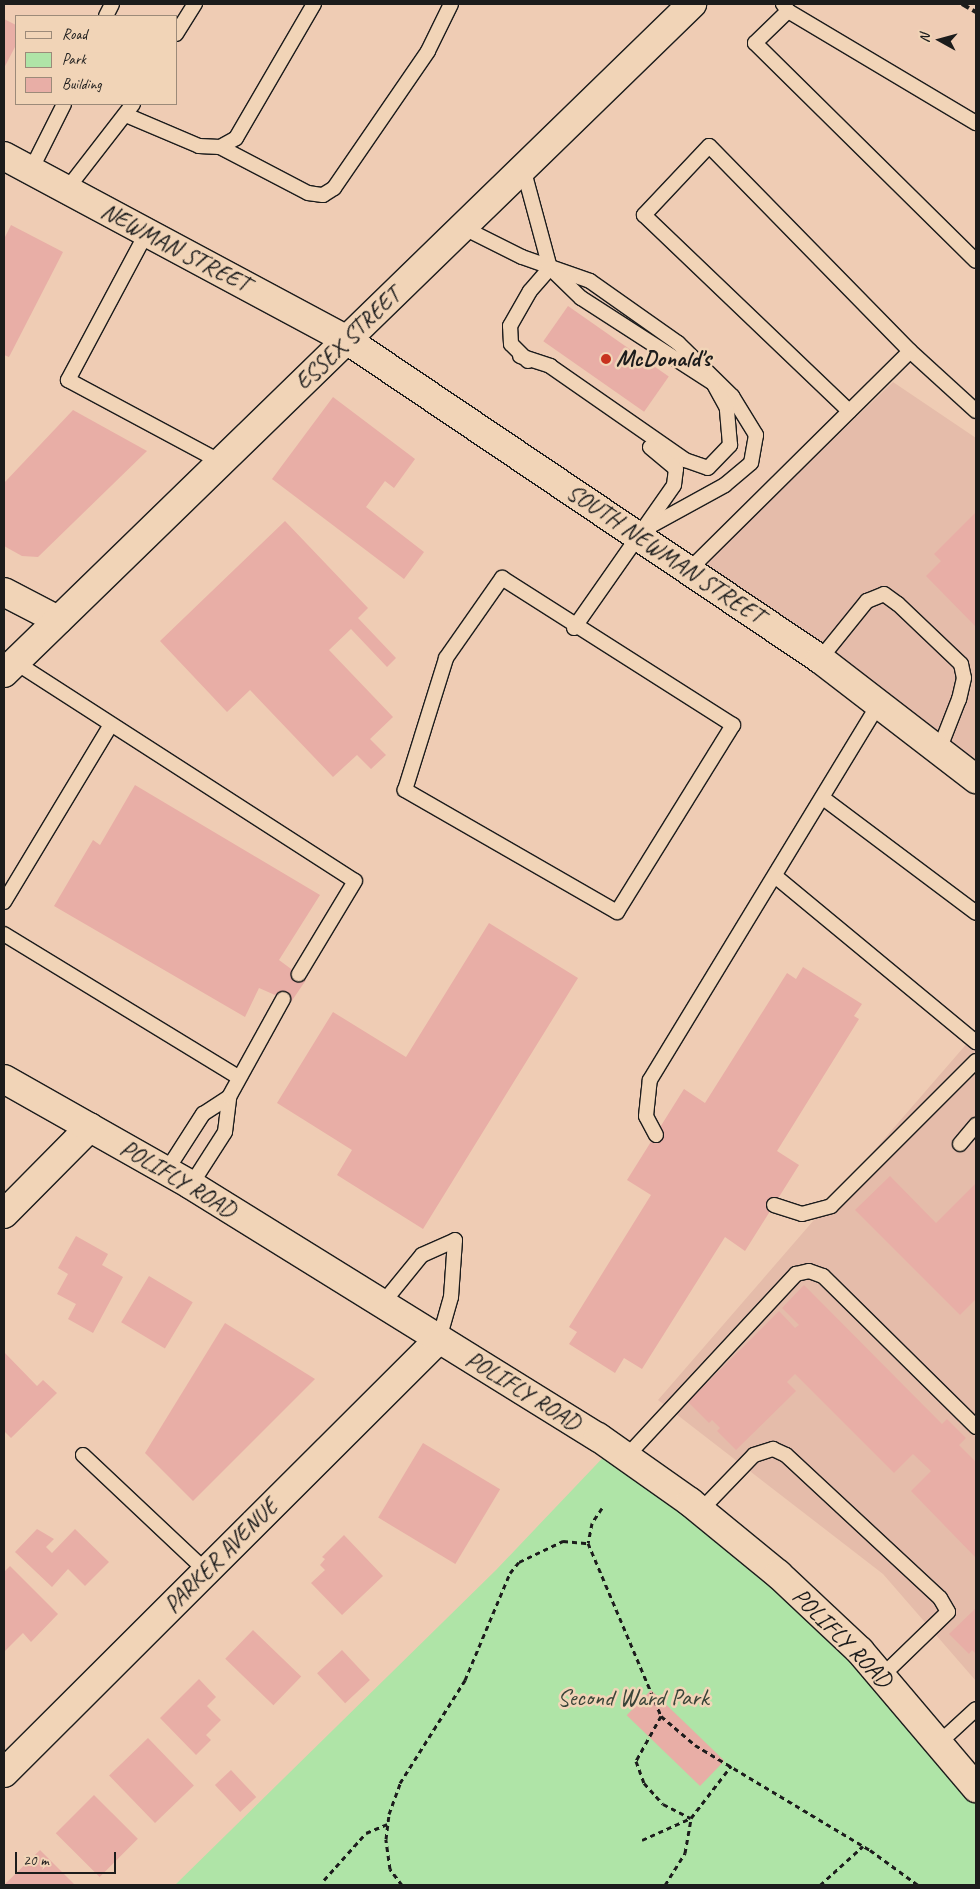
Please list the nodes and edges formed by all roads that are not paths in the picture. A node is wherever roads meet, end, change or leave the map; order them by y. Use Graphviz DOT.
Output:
graph roads {
  1 [pos="195,4"];
  2 [pos="314,4"];
  3 [pos="451,4"];
  4 [pos="692,4"];
  5 [pos="786,7"];
  6 [pos="178,31"];
  7 [pos="64,105"];
  8 [pos="130,109"];
  9 [pos="976,123"];
  10 [pos="220,147"];
  11 [pos="4,156"];
  12 [pos="523,168"];
  13 [pos="31,170"];
  14 [pos="67,189"];
  15 [pos="462,227"];
  16 [pos="147,232"];
  17 [pos="976,262"];
  18 [pos="550,268"];
  19 [pos="347,340"];
  20 [pos="910,351"];
  21 [pos="520,356"];
  22 [pos="850,411"];
  23 [pos="976,411"];
  24 [pos="221,462"];
  25 [pos="636,534"];
  26 [pos="688,570"];
  27 [pos="4,592"];
  28 [pos="58,620"];
  29 [pos="574,628"];
  30 [pos="820,659"];
  31 [pos="10,668"];
  32 [pos="879,704"];
  33 [pos="110,726"];
  34 [pos="938,750"];
  35 [pos="976,779"];
  36 [pos="823,798"];
  37 [pos="775,876"];
  38 [pos="4,902"];
  39 [pos="976,913"];
  40 [pos="4,934"];
  41 [pos="299,974"];
  42 [pos="283,999"];
  43 [pos="976,1042"];
  44 [pos="976,1061"];
  45 [pos="238,1077"];
  46 [pos="4,1079"];
  47 [pos="229,1097"];
  48 [pos="976,1125"];
  49 [pos="90,1126"];
  50 [pos="656,1135"];
  51 [pos="960,1144"];
  52 [pos="167,1170"];
  53 [pos="190,1185"];
  54 [pos="774,1205"];
  55 [pos="4,1214"];
  56 [pos="382,1304"];
  57 [pos="439,1339"];
  58 [pos="976,1426"];
  59 [pos="83,1455"];
  60 [pos="626,1457"];
  61 [pos="701,1510"];
  62 [pos="206,1571"];
  63 [pos="882,1676"];
  64 [pos="976,1709"];
  65 [pos="939,1743"];
  66 [pos="4,1772"];
  67 [pos="976,1788"];
  1 -- 6 [label="lane"];
  2 -- 10 [label="lane"];
  3 -- 10 [label="lane"];
  4 -- 12 [label="main road, ESSEX STREET"];
  5 -- 9 [label="lane"];
  5 -- 17 [label="lane"];
  7 -- 13 [label="lane"];
  8 -- 10 [label="lane"];
  8 -- 14 [label="lane"];
  11 -- 13 [label="main road, NEWMAN STREET"];
  12 -- 15 [label="main road, ESSEX STREET"];
  12 -- 18 [label="lane"];
  13 -- 14 [label="main road, NEWMAN STREET"];
  14 -- 16 [label="main road, NEWMAN STREET"];
  15 -- 18 [label="lane"];
  15 -- 19 [label="main road, ESSEX STREET"];
  16 -- 19 [label="main road, NEWMAN STREET"];
  16 -- 24 [label="lane"];
  18 -- 21 [label="lane"];
  18 -- 21 [label="lane"];
  18 -- 25 [label="lane"];
  19 -- 24 [label="main road, ESSEX STREET"];
  19 -- 25 [label="main road, SOUTH NEWMAN STREET"];
  20 -- 22 [label="lane"];
  20 -- 22 [label="lane"];
  20 -- 23 [label="lane"];
  21 -- 25 [label="lane"];
  22 -- 26 [label="lane"];
  24 -- 28 [label="main road, ESSEX STREET"];
  25 -- 26 [label="main road, SOUTH NEWMAN STREET"];
  25 -- 29 [label="lane"];
  26 -- 30 [label="main road, SOUTH NEWMAN STREET"];
  27 -- 28 [label="main road"];
  28 -- 31 [label="main road, ESSEX STREET"];
  29 -- 29 [label="lane"];
  30 -- 32 [label="main road, SOUTH NEWMAN STREET"];
  30 -- 34 [label="lane"];
  31 -- 33 [label="lane"];
  32 -- 34 [label="main road, SOUTH NEWMAN STREET"];
  32 -- 36 [label="lane"];
  33 -- 38 [label="lane"];
  33 -- 41 [label="lane"];
  34 -- 35 [label="main road, SOUTH NEWMAN STREET"];
  36 -- 37 [label="lane"];
  36 -- 39 [label="lane"];
  37 -- 43 [label="lane"];
  37 -- 50 [label="lane"];
  40 -- 45 [label="lane"];
  42 -- 45 [label="lane"];
  44 -- 54 [label="lane"];
  45 -- 47 [label="lane"];
  46 -- 49 [label="main road, POLIFLY ROAD"];
  47 -- 52 [label="lane"];
  47 -- 53 [label="lane"];
  48 -- 51 [label="lane"];
  49 -- 52 [label="main road, POLIFLY ROAD"];
  49 -- 55 [label="main road"];
  52 -- 53 [label="main road, POLIFLY ROAD"];
  53 -- 56 [label="main road, POLIFLY ROAD"];
  56 -- 57 [label="main road, POLIFLY ROAD"];
  56 -- 57 [label="lane"];
  57 -- 60 [label="main road, POLIFLY ROAD"];
  57 -- 62 [label="main road, PARKER AVENUE"];
  58 -- 60 [label="lane"];
  59 -- 62 [label="lane"];
  60 -- 61 [label="main road, POLIFLY ROAD"];
  61 -- 63 [label="main road, POLIFLY ROAD"];
  61 -- 63 [label="lane"];
  62 -- 66 [label="main road, PARKER AVENUE"];
  63 -- 65 [label="main road, POLIFLY ROAD"];
  64 -- 65 [label="lane"];
  65 -- 67 [label="main road, POLIFLY ROAD"];
}
